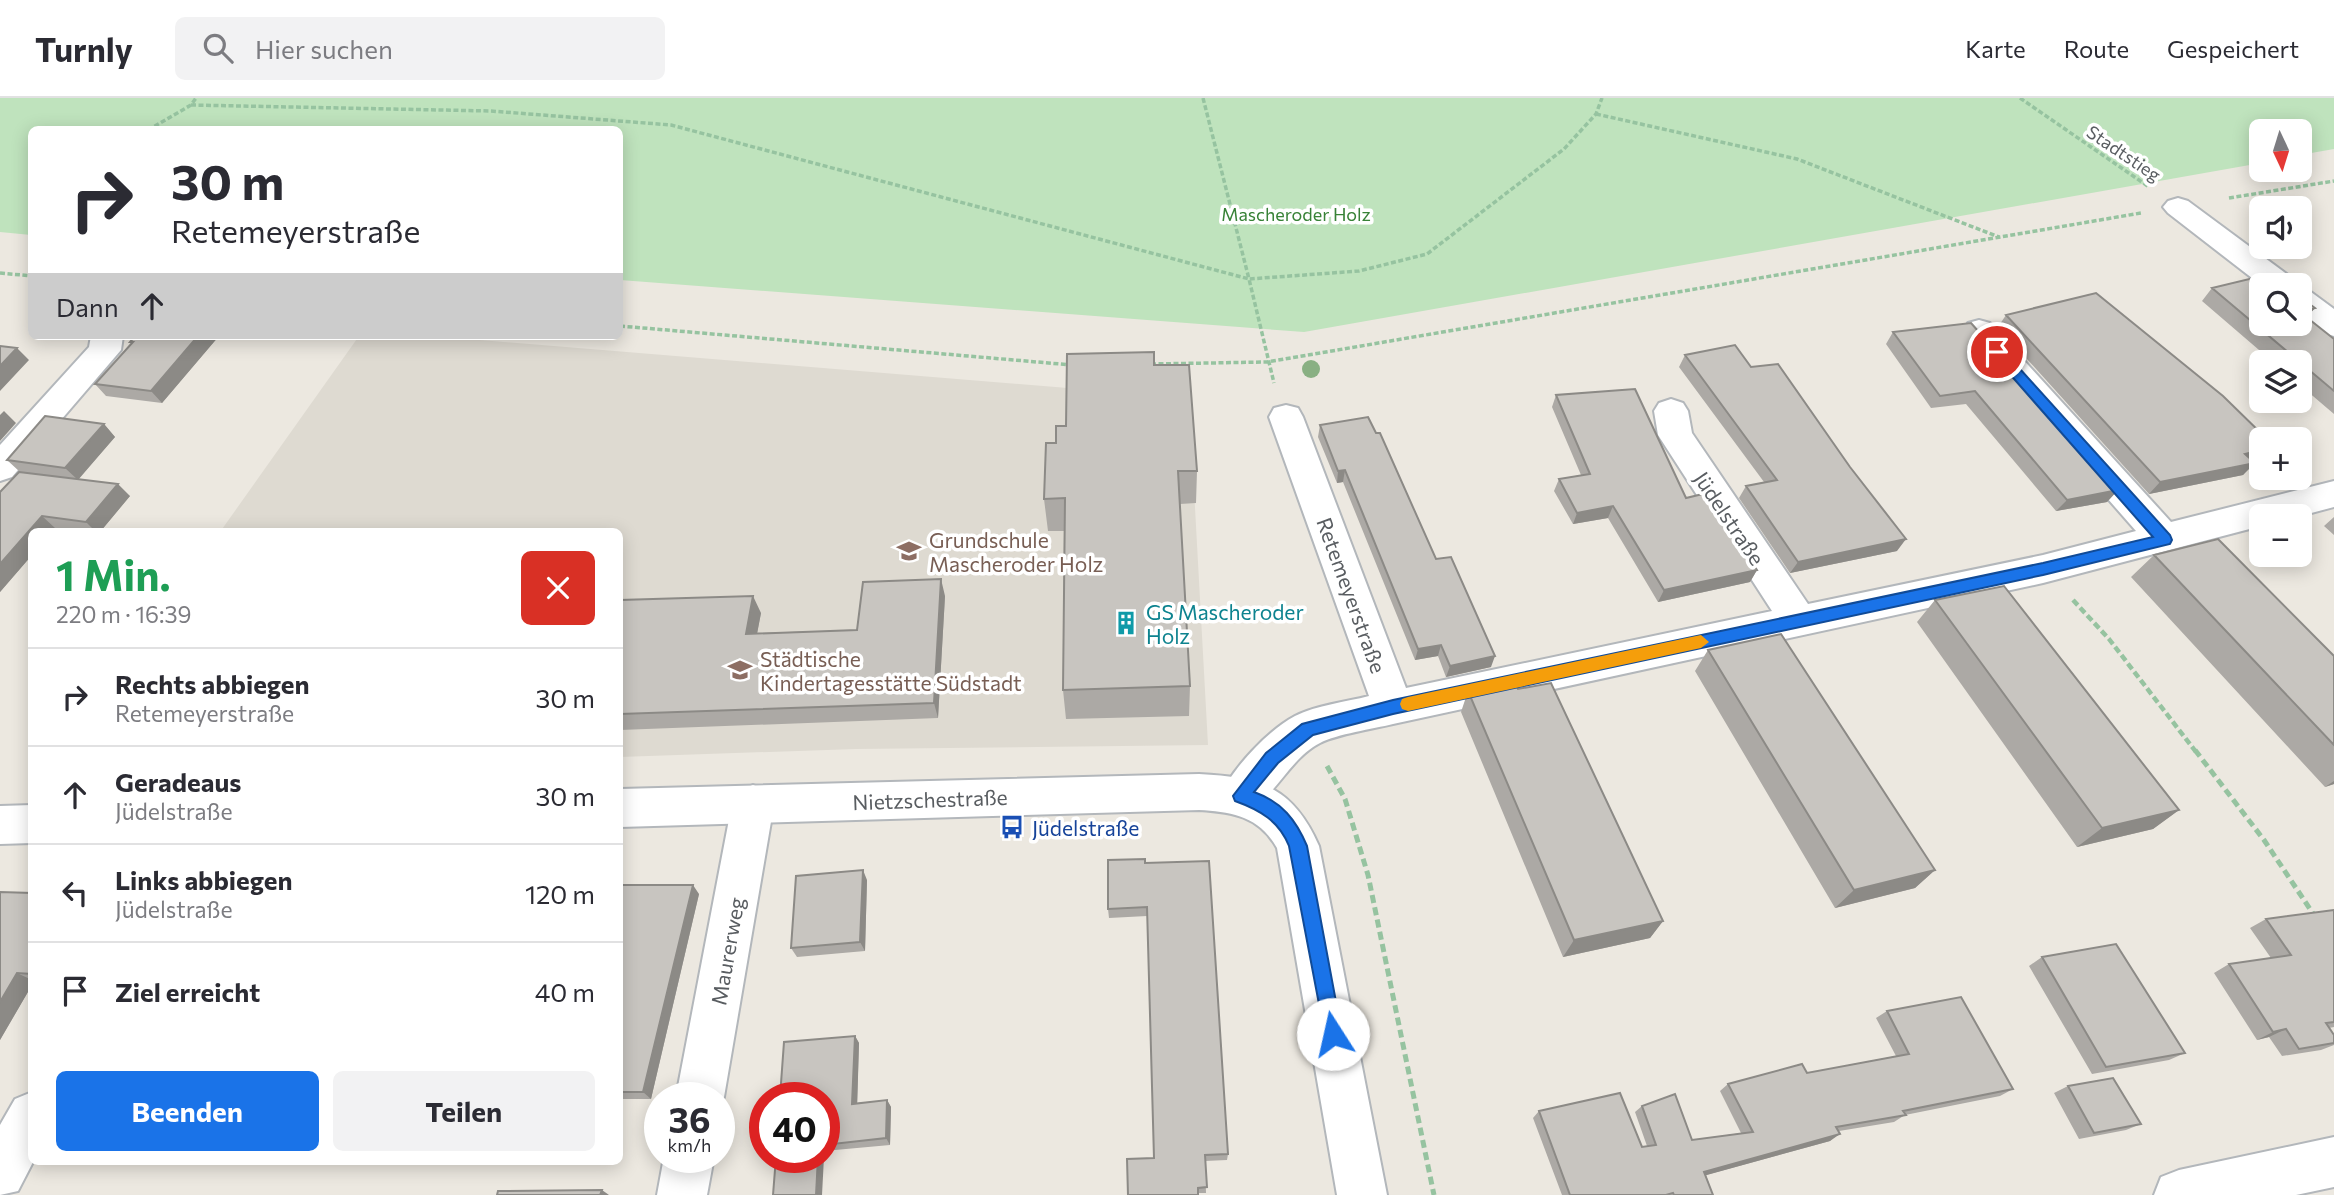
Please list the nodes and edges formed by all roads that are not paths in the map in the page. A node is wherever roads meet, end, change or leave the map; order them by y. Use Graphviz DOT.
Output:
graph roads {
  1 [pos="2178,207"];
  2 [pos="2265,273"];
  3 [pos="2312,308"];
  4 [pos="2334,325"];
  5 [pos="1979,331"];
  6 [pos="106,340"];
  7 [pos="1671,411"];
  8 [pos="1286,417"];
  9 [pos="0,468"];
  10 [pos="2334,494"];
  11 [pos="2164,540"];
  12 [pos="1799,621"];
  13 [pos="1393,707"];
  14 [pos="1241,796"];
  15 [pos="753,804"];
  16 [pos="623,808"];
  17 [pos="28,824"];
  18 [pos="0,825"];
  19 [pos="703,1082"];
  20 [pos="28,1123"];
  21 [pos="2334,1162"];
  22 [pos="0,1173"];
  23 [pos="686,1173"];
  24 [pos="682,1195"];
  25 [pos="1363,1195"];
  26 [pos="2179,1195"];
  1 -- 2 [label="street"];
  3 -- 4 [label="street"];
  5 -- 11 [label="street"];
  6 -- 9 [label="street"];
  7 -- 12 [label="street, Jüdelstraße"];
  8 -- 13 [label="street, Retemeyerstraße"];
  10 -- 11 [label="street"];
  11 -- 12 [label="street"];
  12 -- 13 [label="street"];
  13 -- 14 [label="street"];
  14 -- 15 [label="street, Nietzschestraße"];
  14 -- 25 [label="street"];
  15 -- 16 [label="street, Nietzschestraße"];
  15 -- 19 [label="street, Maurerweg"];
  17 -- 18 [label="street"];
  20 -- 22 [label="street"];
  21 -- 26 [label="street"];
  23 -- 24 [label="street"];
}
